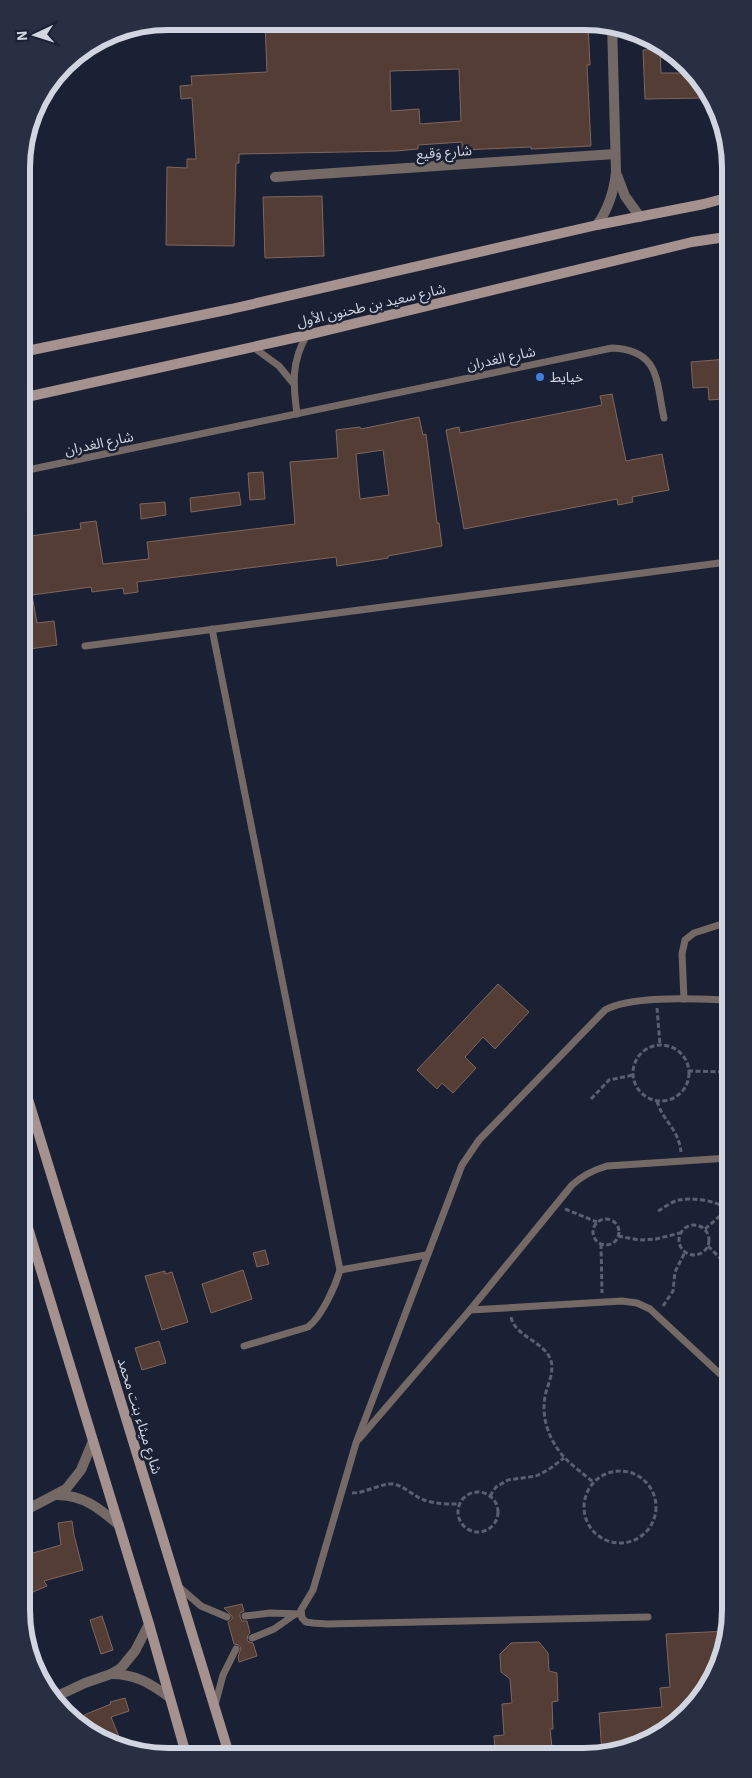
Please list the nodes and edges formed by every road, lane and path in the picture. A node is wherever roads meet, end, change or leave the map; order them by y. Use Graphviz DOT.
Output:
graph roads {
  1 [pos="612,33"];
  2 [pos="615,154"];
  3 [pos="616,172"];
  4 [pos="275,177"];
  5 [pos="722,199"];
  6 [pos="640,217"];
  7 [pos="597,225"];
  8 [pos="722,238"];
  9 [pos="307,335"];
  10 [pos="253,346"];
  11 [pos="30,350"];
  12 [pos="293,384"];
  13 [pos="30,396"];
  14 [pos="297,414"];
  15 [pos="664,418"];
  16 [pos="30,469"];
  17 [pos="722,563"];
  18 [pos="212,629"];
  19 [pos="85,646"];
  20 [pos="722,924"];
  21 [pos="684,999"];
  22 [pos="657,1000"];
  23 [pos="722,1000"];
  24 [pos="660,1045"];
  25 [pos="688,1071"];
  26 [pos="722,1072"];
  27 [pos="633,1075"];
  28 [pos="591,1099"];
  29 [pos="657,1101"];
  30 [pos="30,1106"];
  31 [pos="722,1158"];
  32 [pos="681,1161"];
  33 [pos="556,1204"];
  34 [pos="722,1205"];
  35 [pos="658,1211"];
  36 [pos="722,1215"];
  37 [pos="597,1222"];
  38 [pos="705,1229"];
  39 [pos="680,1233"];
  40 [pos="30,1234"];
  41 [pos="618,1236"];
  42 [pos="601,1244"];
  43 [pos="708,1246"];
  44 [pos="685,1252"];
  45 [pos="426,1255"];
  46 [pos="722,1261"];
  47 [pos="340,1270"];
  48 [pos="602,1302"];
  49 [pos="510,1308"];
  50 [pos="470,1310"];
  51 [pos="657,1315"];
  52 [pos="244,1346"];
  53 [pos="722,1374"];
  54 [pos="93,1441"];
  55 [pos="356,1443"];
  56 [pos="564,1458"];
  57 [pos="593,1482"];
  58 [pos="341,1493"];
  59 [pos="57,1495"];
  60 [pos="490,1496"];
  61 [pos="459,1504"];
  62 [pos="30,1508"];
  63 [pos="119,1525"];
  64 [pos="177,1586"];
  65 [pos="297,1614"];
  66 [pos="227,1616"];
  67 [pos="245,1616"];
  68 [pos="648,1616"];
  69 [pos="149,1624"];
  70 [pos="252,1638"];
  71 [pos="236,1649"];
  72 [pos="112,1674"];
  73 [pos="60,1695"];
  74 [pos="169,1697"];
  75 [pos="214,1708"];
  76 [pos="184,1748"];
  77 [pos="227,1748"];
  1 -- 2 [label="street"];
  2 -- 3 [label="street"];
  2 -- 4 [label="street, شارع وَقيع"];
  3 -- 6 [label="street"];
  3 -- 7 [label="street"];
  5 -- 6 [label="main road, شارع سعيد بن طحنون الأول"];
  6 -- 7 [label="main road, شارع سعيد بن طحنون الأول"];
  7 -- 11 [label="main road, شارع سعيد بن طحنون الأول"];
  8 -- 9 [label="main road, شارع سعيد بن طحنون الأول"];
  9 -- 10 [label="main road, شارع سعيد بن طحنون الأول"];
  9 -- 12 [label="lane"];
  10 -- 12 [label="lane"];
  10 -- 13 [label="main road, شارع سعيد بن طحنون الأول"];
  12 -- 14 [label="lane"];
  14 -- 15 [label="lane, شارع الغدران"];
  14 -- 16 [label="lane, شارع الغدران"];
  17 -- 18 [label="lane"];
  18 -- 19 [label="lane"];
  18 -- 47 [label="lane"];
  20 -- 21 [label="lane"];
  21 -- 22 [label="lane"];
  21 -- 23 [label="lane"];
  22 -- 24 [label="path"];
  22 -- 45 [label="lane"];
  24 -- 25 [label="path"];
  24 -- 27 [label="path"];
  25 -- 26 [label="path"];
  25 -- 29 [label="path"];
  27 -- 28 [label="path"];
  27 -- 29 [label="path"];
  29 -- 32 [label="path"];
  30 -- 64 [label="main road, شارع ميثاء بنت محمد"];
  31 -- 32 [label="lane"];
  32 -- 33 [label="lane"];
  33 -- 37 [label="path"];
  33 -- 50 [label="lane"];
  34 -- 35 [label="path"];
  36 -- 38 [label="path"];
  37 -- 41 [label="path"];
  37 -- 42 [label="path"];
  38 -- 39 [label="path"];
  38 -- 43 [label="path"];
  39 -- 41 [label="path"];
  39 -- 44 [label="path"];
  40 -- 54 [label="main road"];
  41 -- 42 [label="path"];
  42 -- 48 [label="path"];
  43 -- 44 [label="path"];
  43 -- 46 [label="path"];
  44 -- 51 [label="path"];
  45 -- 47 [label="lane"];
  45 -- 55 [label="lane"];
  47 -- 52 [label="lane"];
  48 -- 49 [label="lane"];
  48 -- 51 [label="lane"];
  49 -- 50 [label="lane"];
  49 -- 56 [label="path"];
  50 -- 55 [label="lane"];
  51 -- 53 [label="lane"];
  54 -- 59 [label="street"];
  54 -- 63 [label="main road"];
  55 -- 58 [label="lane"];
  56 -- 57 [label="path"];
  56 -- 60 [label="path"];
  57 -- 57 [label="path"];
  58 -- 61 [label="path"];
  58 -- 65 [label="lane"];
  59 -- 62 [label="street"];
  59 -- 63 [label="street"];
  60 -- 61 [label="path"];
  60 -- 61 [label="path"];
  63 -- 69 [label="main road"];
  64 -- 66 [label="lane"];
  64 -- 75 [label="main road, شارع ميثاء بنت محمد"];
  65 -- 67 [label="lane"];
  65 -- 68 [label="lane"];
  65 -- 70 [label="lane"];
  69 -- 72 [label="street"];
  69 -- 74 [label="main road"];
  71 -- 75 [label="lane"];
  72 -- 73 [label="street"];
  72 -- 74 [label="street"];
  74 -- 76 [label="main road"];
  75 -- 77 [label="main road, شارع ميثاء بنت محمد"];
}
